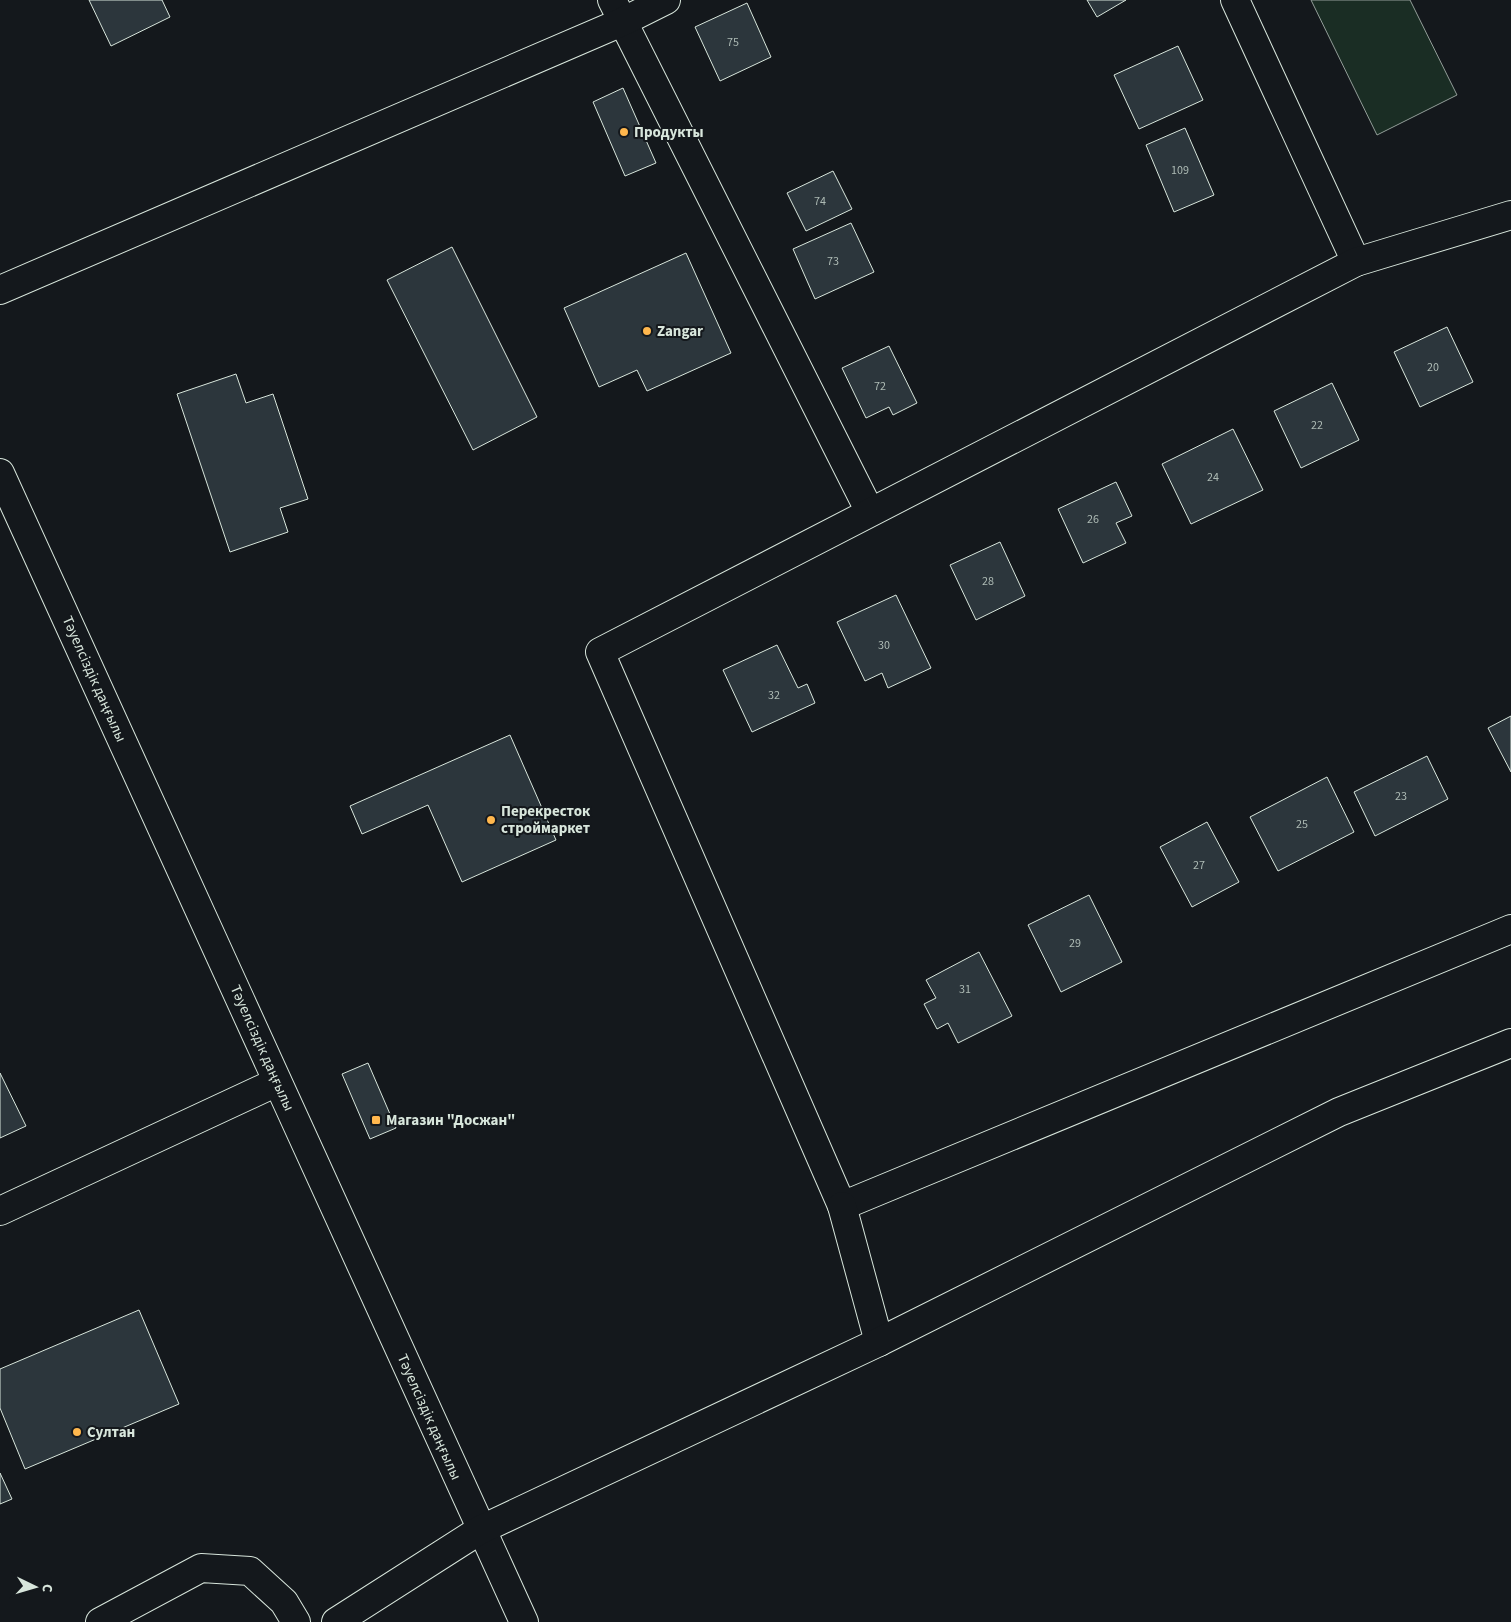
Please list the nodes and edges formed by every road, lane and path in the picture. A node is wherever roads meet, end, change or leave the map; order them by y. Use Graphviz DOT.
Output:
graph roads {
  1 [pos="666,0"];
  2 [pos="1235,0"];
  3 [pos="617,11"];
  4 [pos="1511,215"];
  5 [pos="1356,262"];
  6 [pos="0,290"];
  7 [pos="0,474"];
  8 [pos="870,512"];
  9 [pos="1511,929"];
  10 [pos="1511,1043"];
  11 [pos="277,1082"];
  12 [pos="842,1206"];
  13 [pos="0,1211"];
  14 [pos="879,1342"];
  15 [pos="480,1530"];
  16 [pos="100,1622"];
  17 [pos="296,1622"];
  18 [pos="336,1622"];
  19 [pos="524,1622"];
  1 -- 3 [label="street"];
  2 -- 5 [label="street"];
  3 -- 6 [label="street"];
  3 -- 8 [label="street"];
  4 -- 5 [label="street"];
  5 -- 8 [label="street"];
  7 -- 11 [label="street, Тәуелсіздік даңғылы"];
  8 -- 12 [label="street"];
  9 -- 12 [label="street"];
  10 -- 14 [label="street"];
  11 -- 13 [label="street"];
  11 -- 15 [label="street, Тәуелсіздік даңғылы"];
  12 -- 14 [label="street"];
  14 -- 15 [label="street"];
  15 -- 18 [label="street"];
  15 -- 19 [label="street, Тәуелсіздік даңғылы"];
  16 -- 17 [label="street"];
}
